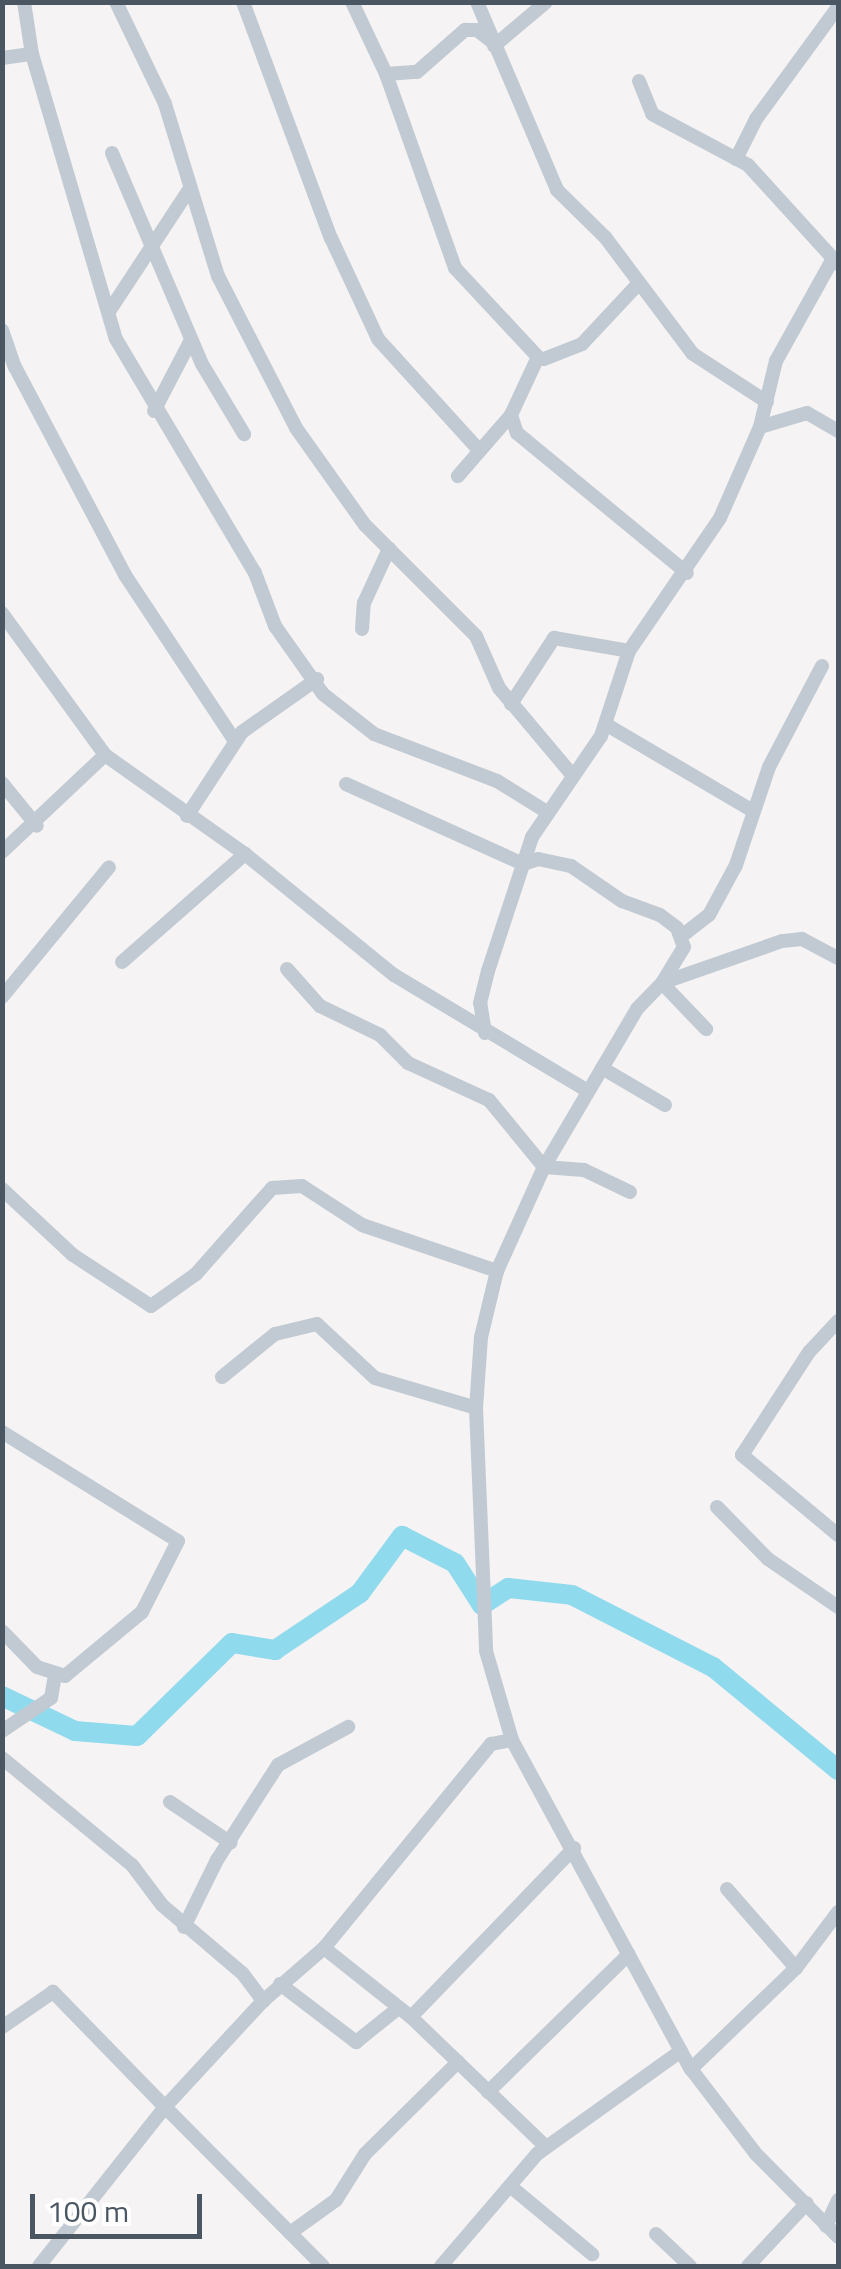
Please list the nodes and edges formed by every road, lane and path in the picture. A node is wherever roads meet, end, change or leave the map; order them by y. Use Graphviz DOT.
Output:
graph roads {
  1 [pos="24,2"];
  2 [pos="116,2"];
  3 [pos="243,2"];
  4 [pos="352,2"];
  5 [pos="477,2"];
  6 [pos="546,2"];
  7 [pos="838,7"];
  8 [pos="494,46"];
  9 [pos="32,54"];
  10 [pos="2,58"];
  11 [pos="386,74"];
  12 [pos="639,81"];
  13 [pos="112,153"];
  14 [pos="736,159"];
  15 [pos="190,188"];
  16 [pos="152,251"];
  17 [pos="835,263"];
  18 [pos="639,283"];
  19 [pos="110,310"];
  20 [pos="2,330"];
  21 [pos="191,340"];
  22 [pos="544,359"];
  23 [pos="767,402"];
  24 [pos="154,411"];
  25 [pos="511,415"];
  26 [pos="760,427"];
  27 [pos="838,431"];
  28 [pos="244,434"];
  29 [pos="480,451"];
  30 [pos="458,476"];
  31 [pos="389,550"];
  32 [pos="688,573"];
  33 [pos="2,613"];
  34 [pos="362,628"];
  35 [pos="629,651"];
  36 [pos="822,666"];
  37 [pos="317,679"];
  38 [pos="511,704"];
  39 [pos="607,724"];
  40 [pos="235,742"];
  41 [pos="106,755"];
  42 [pos="573,776"];
  43 [pos="2,783"];
  44 [pos="346,784"];
  45 [pos="754,811"];
  46 [pos="547,812"];
  47 [pos="187,816"];
  48 [pos="36,826"];
  49 [pos="2,852"];
  50 [pos="245,854"];
  51 [pos="523,864"];
  52 [pos="109,866"];
  53 [pos="683,935"];
  54 [pos="838,958"];
  55 [pos="122,962"];
  56 [pos="287,969"];
  57 [pos="662,983"];
  58 [pos="2,997"];
  59 [pos="706,1029"];
  60 [pos="485,1033"];
  61 [pos="602,1068"];
  62 [pos="588,1091"];
  63 [pos="665,1106"];
  64 [pos="544,1167"];
  65 [pos="2,1188"];
  66 [pos="630,1192"];
  67 [pos="497,1272"];
  68 [pos="838,1321"];
  69 [pos="222,1377"];
  70 [pos="476,1408"];
  71 [pos="2,1432"];
  72 [pos="717,1507"];
  73 [pos="838,1535"];
  74 [pos="838,1607"];
  75 [pos="2,1631"];
  76 [pos="54,1675"];
  77 [pos="348,1727"];
  78 [pos="2,1731"];
  79 [pos="512,1740"];
  80 [pos="2,1758"];
  81 [pos="170,1802"];
  82 [pos="231,1843"];
  83 [pos="574,1848"];
  84 [pos="727,1889"];
  85 [pos="838,1912"];
  86 [pos="184,1927"];
  87 [pos="324,1948"];
  88 [pos="630,1954"];
  89 [pos="796,1968"];
  90 [pos="280,1984"];
  91 [pos="263,2001"];
  92 [pos="396,2010"];
  93 [pos="411,2017"];
  94 [pos="2,2028"];
  95 [pos="681,2050"];
  96 [pos="458,2062"];
  97 [pos="691,2069"];
  98 [pos="488,2092"];
  99 [pos="165,2107"];
  100 [pos="546,2147"];
  101 [pos="510,2186"];
  102 [pos="838,2200"];
  103 [pos="807,2204"];
  104 [pos="826,2226"];
  105 [pos="290,2233"];
  106 [pos="656,2234"];
  107 [pos="838,2237"];
  108 [pos="592,2254"];
  109 [pos="39,2266"];
  110 [pos="323,2266"];
  111 [pos="441,2266"];
  112 [pos="690,2266"];
  113 [pos="748,2266"];
  1 -- 9 [label="street"];
  2 -- 15 [label="street"];
  3 -- 29 [label="street"];
  4 -- 11 [label="street"];
  5 -- 8 [label="street"];
  6 -- 8 [label="street"];
  7 -- 14 [label="street"];
  8 -- 11 [label="street"];
  8 -- 18 [label="street"];
  9 -- 10 [label="street"];
  9 -- 19 [label="street"];
  11 -- 25 [label="street"];
  12 -- 14 [label="street"];
  13 -- 16 [label="street"];
  14 -- 17 [label="street"];
  15 -- 16 [label="street"];
  15 -- 31 [label="street"];
  16 -- 19 [label="street"];
  16 -- 21 [label="street"];
  17 -- 23 [label="street"];
  18 -- 22 [label="street"];
  18 -- 23 [label="street"];
  19 -- 24 [label="street"];
  20 -- 40 [label="street"];
  21 -- 24 [label="street"];
  21 -- 28 [label="street"];
  23 -- 26 [label="street"];
  24 -- 37 [label="street"];
  25 -- 29 [label="street"];
  25 -- 32 [label="street"];
  26 -- 27 [label="street"];
  26 -- 32 [label="street"];
  29 -- 30 [label="street"];
  31 -- 34 [label="street"];
  31 -- 38 [label="street"];
  32 -- 35 [label="street"];
  33 -- 41 [label="street"];
  35 -- 38 [label="street"];
  35 -- 39 [label="street"];
  36 -- 45 [label="street"];
  37 -- 40 [label="street"];
  37 -- 46 [label="street"];
  38 -- 42 [label="street"];
  39 -- 42 [label="street"];
  39 -- 45 [label="street"];
  40 -- 47 [label="street"];
  41 -- 47 [label="street"];
  41 -- 48 [label="street"];
  42 -- 46 [label="street"];
  43 -- 48 [label="street"];
  44 -- 51 [label="street"];
  45 -- 53 [label="street"];
  46 -- 51 [label="street"];
  47 -- 50 [label="street"];
  48 -- 49 [label="street"];
  50 -- 55 [label="street"];
  50 -- 60 [label="street"];
  51 -- 53 [label="street"];
  51 -- 60 [label="street"];
  52 -- 58 [label="street"];
  53 -- 57 [label="street"];
  54 -- 57 [label="street"];
  56 -- 64 [label="street"];
  57 -- 59 [label="street"];
  57 -- 61 [label="street"];
  60 -- 62 [label="street"];
  61 -- 62 [label="street"];
  61 -- 63 [label="street"];
  62 -- 64 [label="street"];
  64 -- 66 [label="street"];
  64 -- 67 [label="street"];
  65 -- 67 [label="street"];
  67 -- 70 [label="street"];
  68 -- 73 [label="street"];
  69 -- 70 [label="street"];
  70 -- 79 [label="street"];
  71 -- 76 [label="street"];
  72 -- 74 [label="street"];
  75 -- 76 [label="street"];
  76 -- 78 [label="street"];
  77 -- 82 [label="street"];
  79 -- 83 [label="street"];
  79 -- 87 [label="street"];
  80 -- 86 [label="street"];
  81 -- 82 [label="street"];
  82 -- 86 [label="street"];
  83 -- 88 [label="street"];
  83 -- 93 [label="street"];
  84 -- 89 [label="street"];
  85 -- 89 [label="street"];
  86 -- 91 [label="street"];
  87 -- 90 [label="street"];
  87 -- 92 [label="street"];
  88 -- 95 [label="street"];
  88 -- 98 [label="street"];
  89 -- 97 [label="street"];
  90 -- 91 [label="street"];
  90 -- 92 [label="street"];
  91 -- 99 [label="street"];
  92 -- 93 [label="street"];
  93 -- 96 [label="street"];
  94 -- 99 [label="street"];
  95 -- 97 [label="street"];
  95 -- 100 [label="street"];
  96 -- 98 [label="street"];
  96 -- 105 [label="street"];
  97 -- 103 [label="street"];
  98 -- 100 [label="street"];
  99 -- 105 [label="street"];
  99 -- 109 [label="street"];
  100 -- 101 [label="street"];
  101 -- 108 [label="street"];
  101 -- 111 [label="street"];
  102 -- 104 [label="street"];
  103 -- 104 [label="street"];
  103 -- 113 [label="street"];
  104 -- 107 [label="street"];
  105 -- 110 [label="street"];
  106 -- 112 [label="street"];
}
